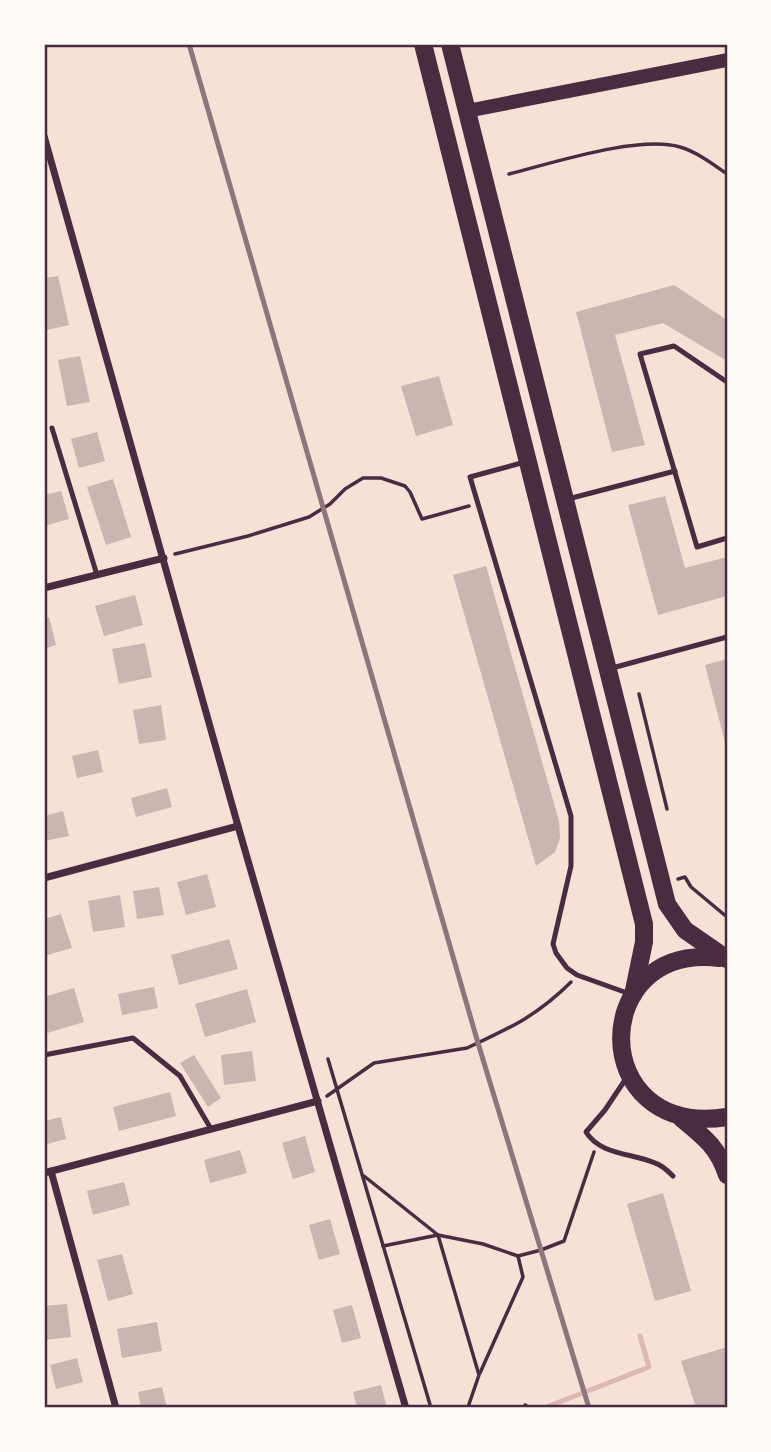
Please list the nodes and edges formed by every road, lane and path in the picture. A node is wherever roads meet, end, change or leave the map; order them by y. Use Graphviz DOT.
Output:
graph roads {
  1 [pos="423,44"];
  2 [pos="450,44"];
  3 [pos="727,60"];
  4 [pos="467,111"];
  5 [pos="44,136"];
  6 [pos="509,174"];
  7 [pos="727,174"];
  8 [pos="727,382"];
  9 [pos="52,428"];
  10 [pos="528,461"];
  11 [pos="675,471"];
  12 [pos="565,500"];
  13 [pos="478,504"];
  14 [pos="727,538"];
  15 [pos="164,558"];
  16 [pos="97,575"];
  17 [pos="44,588"];
  18 [pos="727,637"];
  19 [pos="607,669"];
  20 [pos="639,694"];
  21 [pos="667,809"];
  22 [pos="238,826"];
  23 [pos="685,877"];
  24 [pos="44,878"];
  25 [pos="727,917"];
  26 [pos="726,959"];
  27 [pos="577,975"];
  28 [pos="632,995"];
  29 [pos="44,1055"];
  30 [pos="328,1059"];
  31 [pos="629,1074"];
  32 [pos="337,1090"];
  33 [pos="318,1101"];
  34 [pos="727,1117"];
  35 [pos="681,1118"];
  36 [pos="211,1129"];
  37 [pos="596,1143"];
  38 [pos="48,1172"];
  39 [pos="362,1175"];
  40 [pos="727,1175"];
  41 [pos="673,1176"];
  42 [pos="438,1235"];
  43 [pos="383,1246"];
  44 [pos="518,1256"];
  45 [pos="479,1376"];
  46 [pos="406,1407"];
  47 [pos="116,1408"];
  48 [pos="431,1408"];
  49 [pos="461,1408"];
  1 -- 10 [label="main road"];
  2 -- 4 [label="main road"];
  3 -- 4 [label="main road"];
  4 -- 12 [label="main road"];
  5 -- 15 [label="street"];
  6 -- 7 [label="path"];
  8 -- 11 [label="lane"];
  9 -- 16 [label="lane"];
  10 -- 13 [label="lane"];
  10 -- 28 [label="main road"];
  11 -- 12 [label="lane"];
  11 -- 14 [label="lane"];
  12 -- 19 [label="main road"];
  13 -- 15 [label="path"];
  13 -- 27 [label="lane"];
  15 -- 16 [label="street"];
  15 -- 22 [label="street"];
  16 -- 17 [label="street"];
  18 -- 19 [label="lane"];
  19 -- 26 [label="main road"];
  20 -- 21 [label="path"];
  22 -- 24 [label="street"];
  22 -- 33 [label="street"];
  23 -- 25 [label="path"];
  26 -- 28 [label="main road"];
  27 -- 28 [label="lane"];
  27 -- 32 [label="path"];
  28 -- 31 [label="main road"];
  29 -- 36 [label="lane"];
  30 -- 32 [label="path"];
  31 -- 35 [label="main road"];
  31 -- 37 [label="lane"];
  32 -- 33 [label="path"];
  32 -- 39 [label="path"];
  33 -- 36 [label="street"];
  33 -- 46 [label="street"];
  34 -- 35 [label="main road"];
  35 -- 40 [label="main road"];
  36 -- 38 [label="street"];
  37 -- 41 [label="lane"];
  37 -- 44 [label="path"];
  38 -- 47 [label="street"];
  39 -- 42 [label="path"];
  39 -- 43 [label="path"];
  42 -- 43 [label="path"];
  42 -- 44 [label="path"];
  42 -- 45 [label="path"];
  43 -- 48 [label="path"];
  44 -- 45 [label="path"];
  45 -- 49 [label="path"];
}
